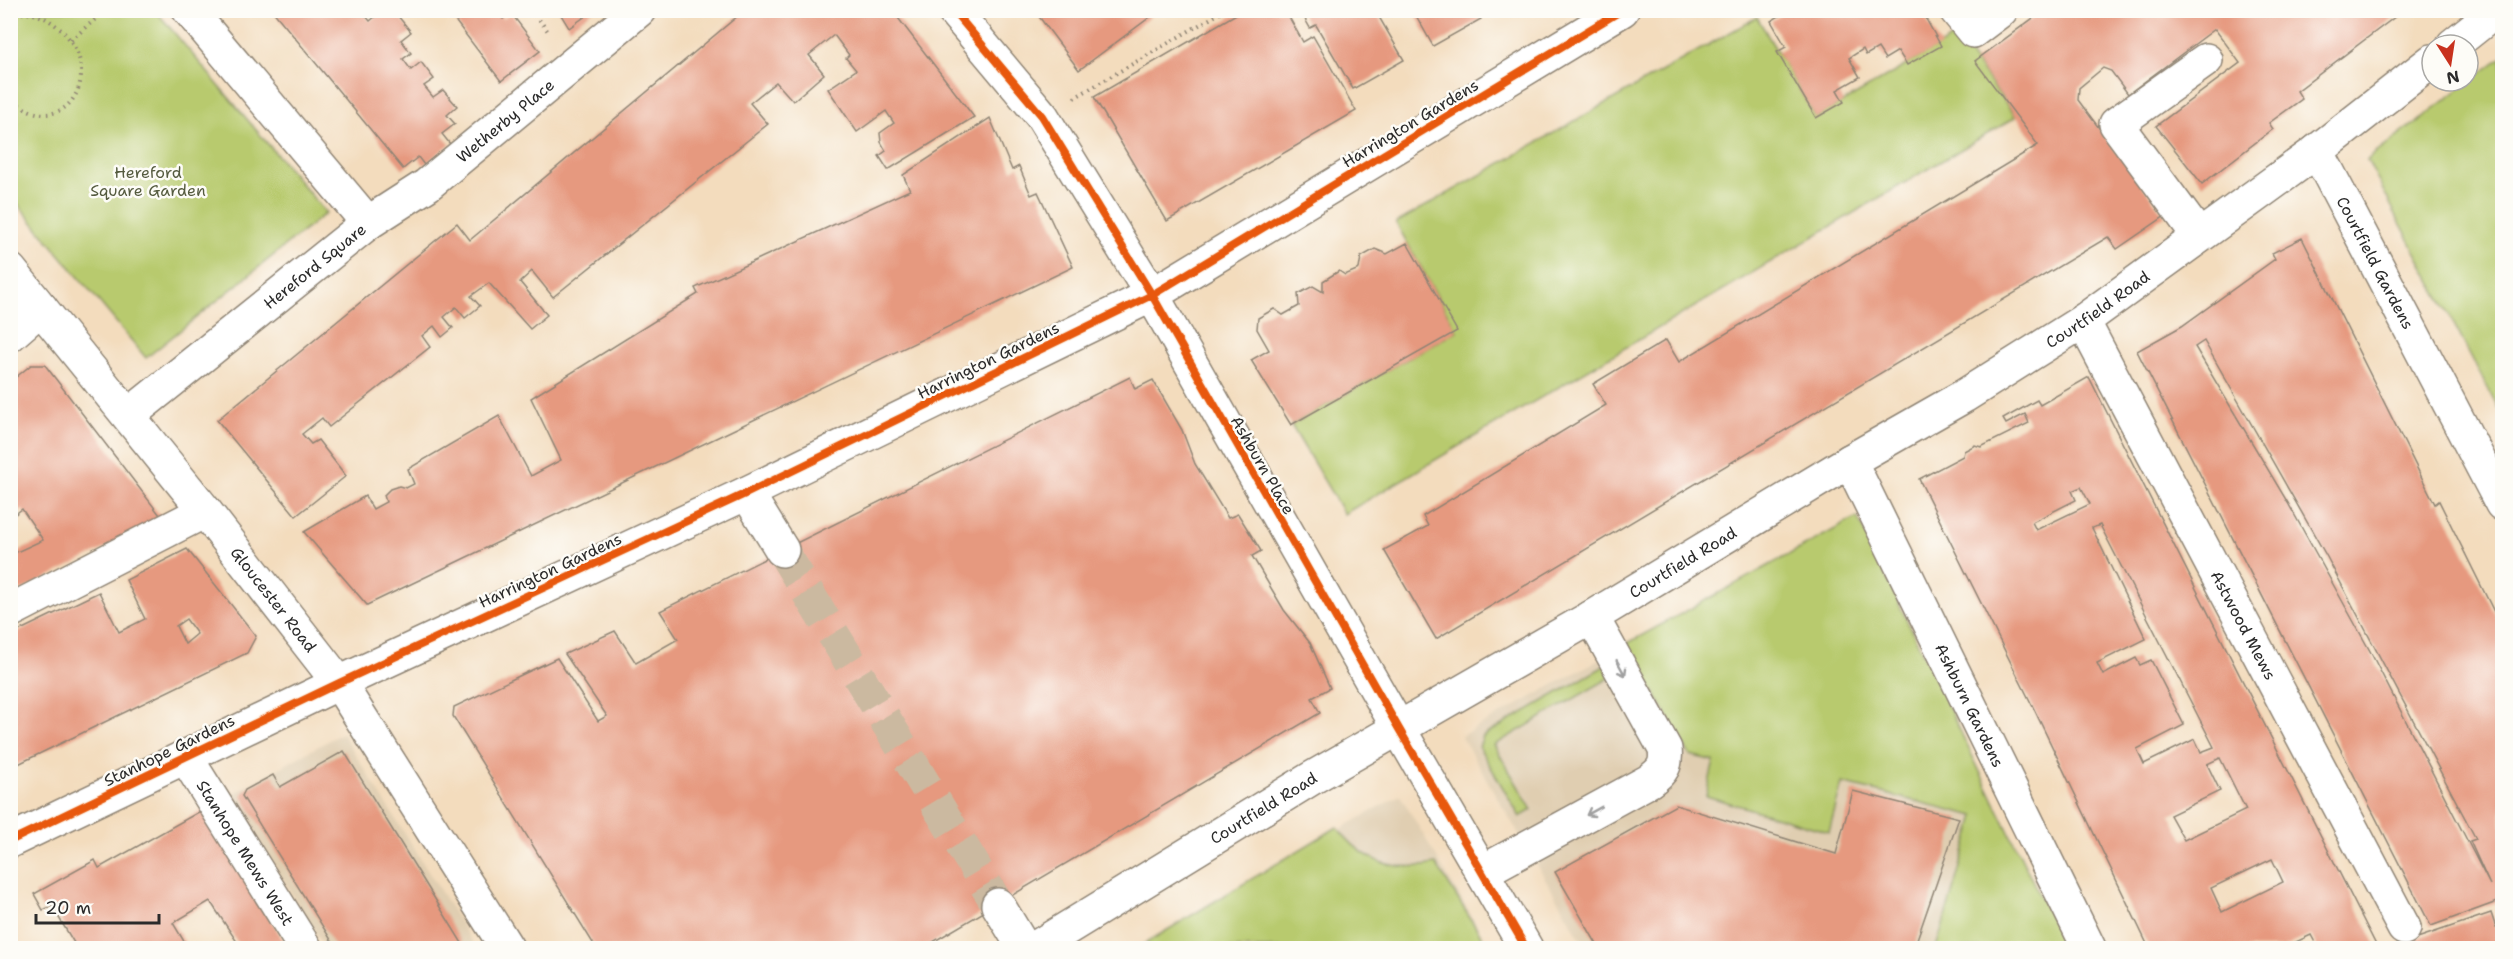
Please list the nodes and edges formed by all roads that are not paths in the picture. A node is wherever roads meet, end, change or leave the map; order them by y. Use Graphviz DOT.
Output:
graph roads {
  1 [pos="189,10"];
  2 [pos="639,10"];
  3 [pos="953,10"];
  4 [pos="1622,10"];
  5 [pos="1956,10"];
  6 [pos="2001,10"];
  7 [pos="2498,10"];
  8 [pos="2468,33"];
  9 [pos="2206,60"];
  10 [pos="2420,70"];
  11 [pos="2317,151"];
  12 [pos="368,223"];
  13 [pos="2198,235"];
  14 [pos="10,270"];
  15 [pos="1152,295"];
  16 [pos="41,308"];
  17 [pos="2083,321"];
  18 [pos="10,335"];
  19 [pos="129,416"];
  20 [pos="1850,461"];
  21 [pos="747,493"];
  22 [pos="2502,504"];
  23 [pos="205,511"];
  24 [pos="782,550"];
  25 [pos="10,611"];
  26 [pos="1592,617"];
  27 [pos="339,683"];
  28 [pos="1399,729"];
  29 [pos="185,756"];
  30 [pos="10,841"];
  31 [pos="1482,873"];
  32 [pos="998,905"];
  33 [pos="2404,928"];
  34 [pos="306,948"];
  35 [pos="507,948"];
  36 [pos="1024,948"];
  37 [pos="1035,948"];
  38 [pos="1526,948"];
  39 [pos="2089,948"];
  1 -- 12 [label="street, Hereford Square"];
  2 -- 12 [label="street, Wetherby Place"];
  3 -- 15 [label="street, Ashburn Place"];
  4 -- 15 [label="street, Harrington Gardens"];
  5 -- 6 [label="street"];
  7 -- 8 [label="street"];
  9 -- 13 [label="street"];
  10 -- 11 [label="street"];
  11 -- 13 [label="street, Courtfield Road"];
  11 -- 22 [label="street, Courtfield Gardens"];
  12 -- 19 [label="street, Hereford Square"];
  13 -- 17 [label="street, Courtfield Road"];
  14 -- 16 [label="street, Gloucester Road"];
  15 -- 21 [label="street, Harrington Gardens"];
  15 -- 28 [label="street, Ashburn Place"];
  16 -- 18 [label="street"];
  16 -- 19 [label="street, Gloucester Road"];
  17 -- 20 [label="street, Courtfield Road"];
  17 -- 33 [label="street, Astwood Mews"];
  19 -- 23 [label="street, Gloucester Road"];
  20 -- 26 [label="street, Courtfield Road"];
  20 -- 39 [label="street, Ashburn Gardens"];
  21 -- 24 [label="street"];
  21 -- 27 [label="street, Harrington Gardens"];
  23 -- 25 [label="street"];
  23 -- 27 [label="street, Gloucester Road"];
  26 -- 28 [label="street, Courtfield Road"];
  26 -- 31 [label="street, one-way"];
  27 -- 29 [label="street, Stanhope Gardens"];
  27 -- 35 [label="street, Gloucester Road"];
  28 -- 31 [label="street, Ashburn Place"];
  28 -- 37 [label="street, Courtfield Road"];
  29 -- 30 [label="street, Stanhope Gardens"];
  29 -- 34 [label="street, Stanhope Mews West"];
  31 -- 38 [label="street, Ashburn Place"];
  32 -- 36 [label="street"];
}
